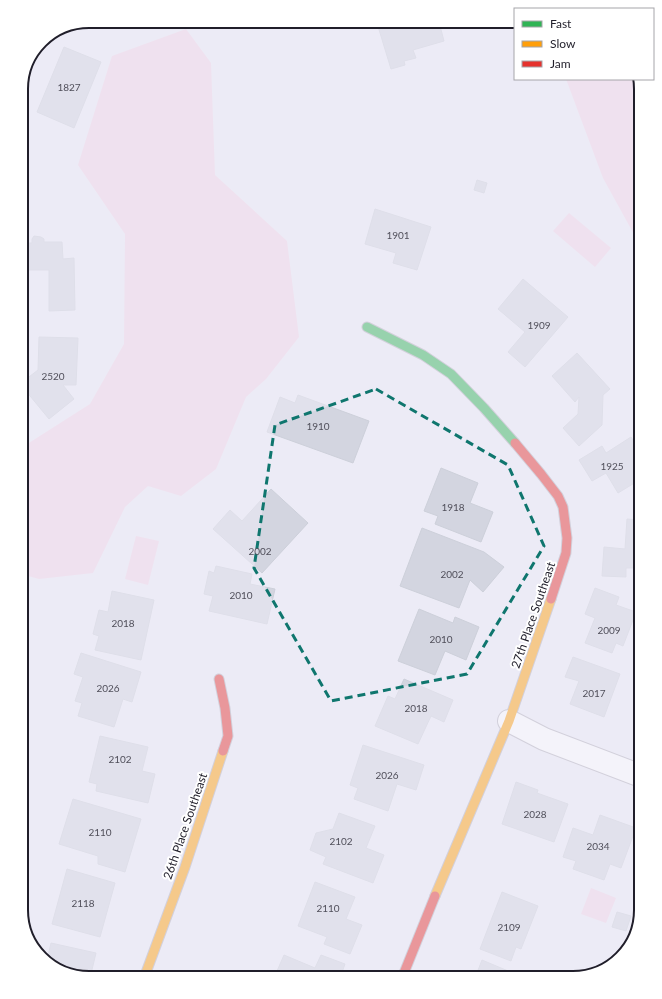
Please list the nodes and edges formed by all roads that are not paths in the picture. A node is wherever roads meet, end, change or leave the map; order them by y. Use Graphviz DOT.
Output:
graph roads {
  1 [pos="367,327"];
  2 [pos="219,679"];
  3 [pos="510,721"];
  4 [pos="634,773"];
  5 [pos="147,971"];
  6 [pos="405,971"];
  1 -- 3 [label="street, 27th Place Southeast"];
  2 -- 5 [label="street, 26th Place Southeast"];
  3 -- 4 [label="street"];
  3 -- 6 [label="street, 27th Place Southeast"];
}
